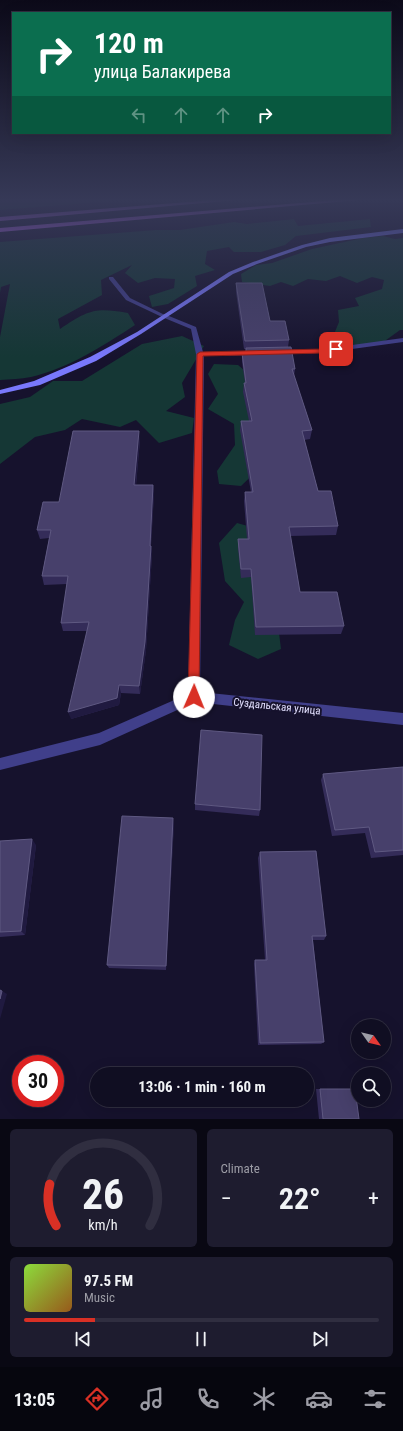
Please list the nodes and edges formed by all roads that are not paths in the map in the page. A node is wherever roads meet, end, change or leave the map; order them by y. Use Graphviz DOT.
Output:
graph roads {
  1 [pos="286,252"];
  2 [pos="111,278"];
  3 [pos="164,316"];
  4 [pos="403,340"];
  5 [pos="200,354"];
  6 [pos="0,392"];
  7 [pos="194,697"];
  8 [pos="403,719"];
  9 [pos="0,764"];
  1 -- 3 [label="street"];
  2 -- 3 [label="street"];
  3 -- 5 [label="street"];
  3 -- 6 [label="street"];
  4 -- 5 [label="street"];
  5 -- 7 [label="street"];
  7 -- 8 [label="street, Суздальская улица"];
  7 -- 9 [label="street"];
}
